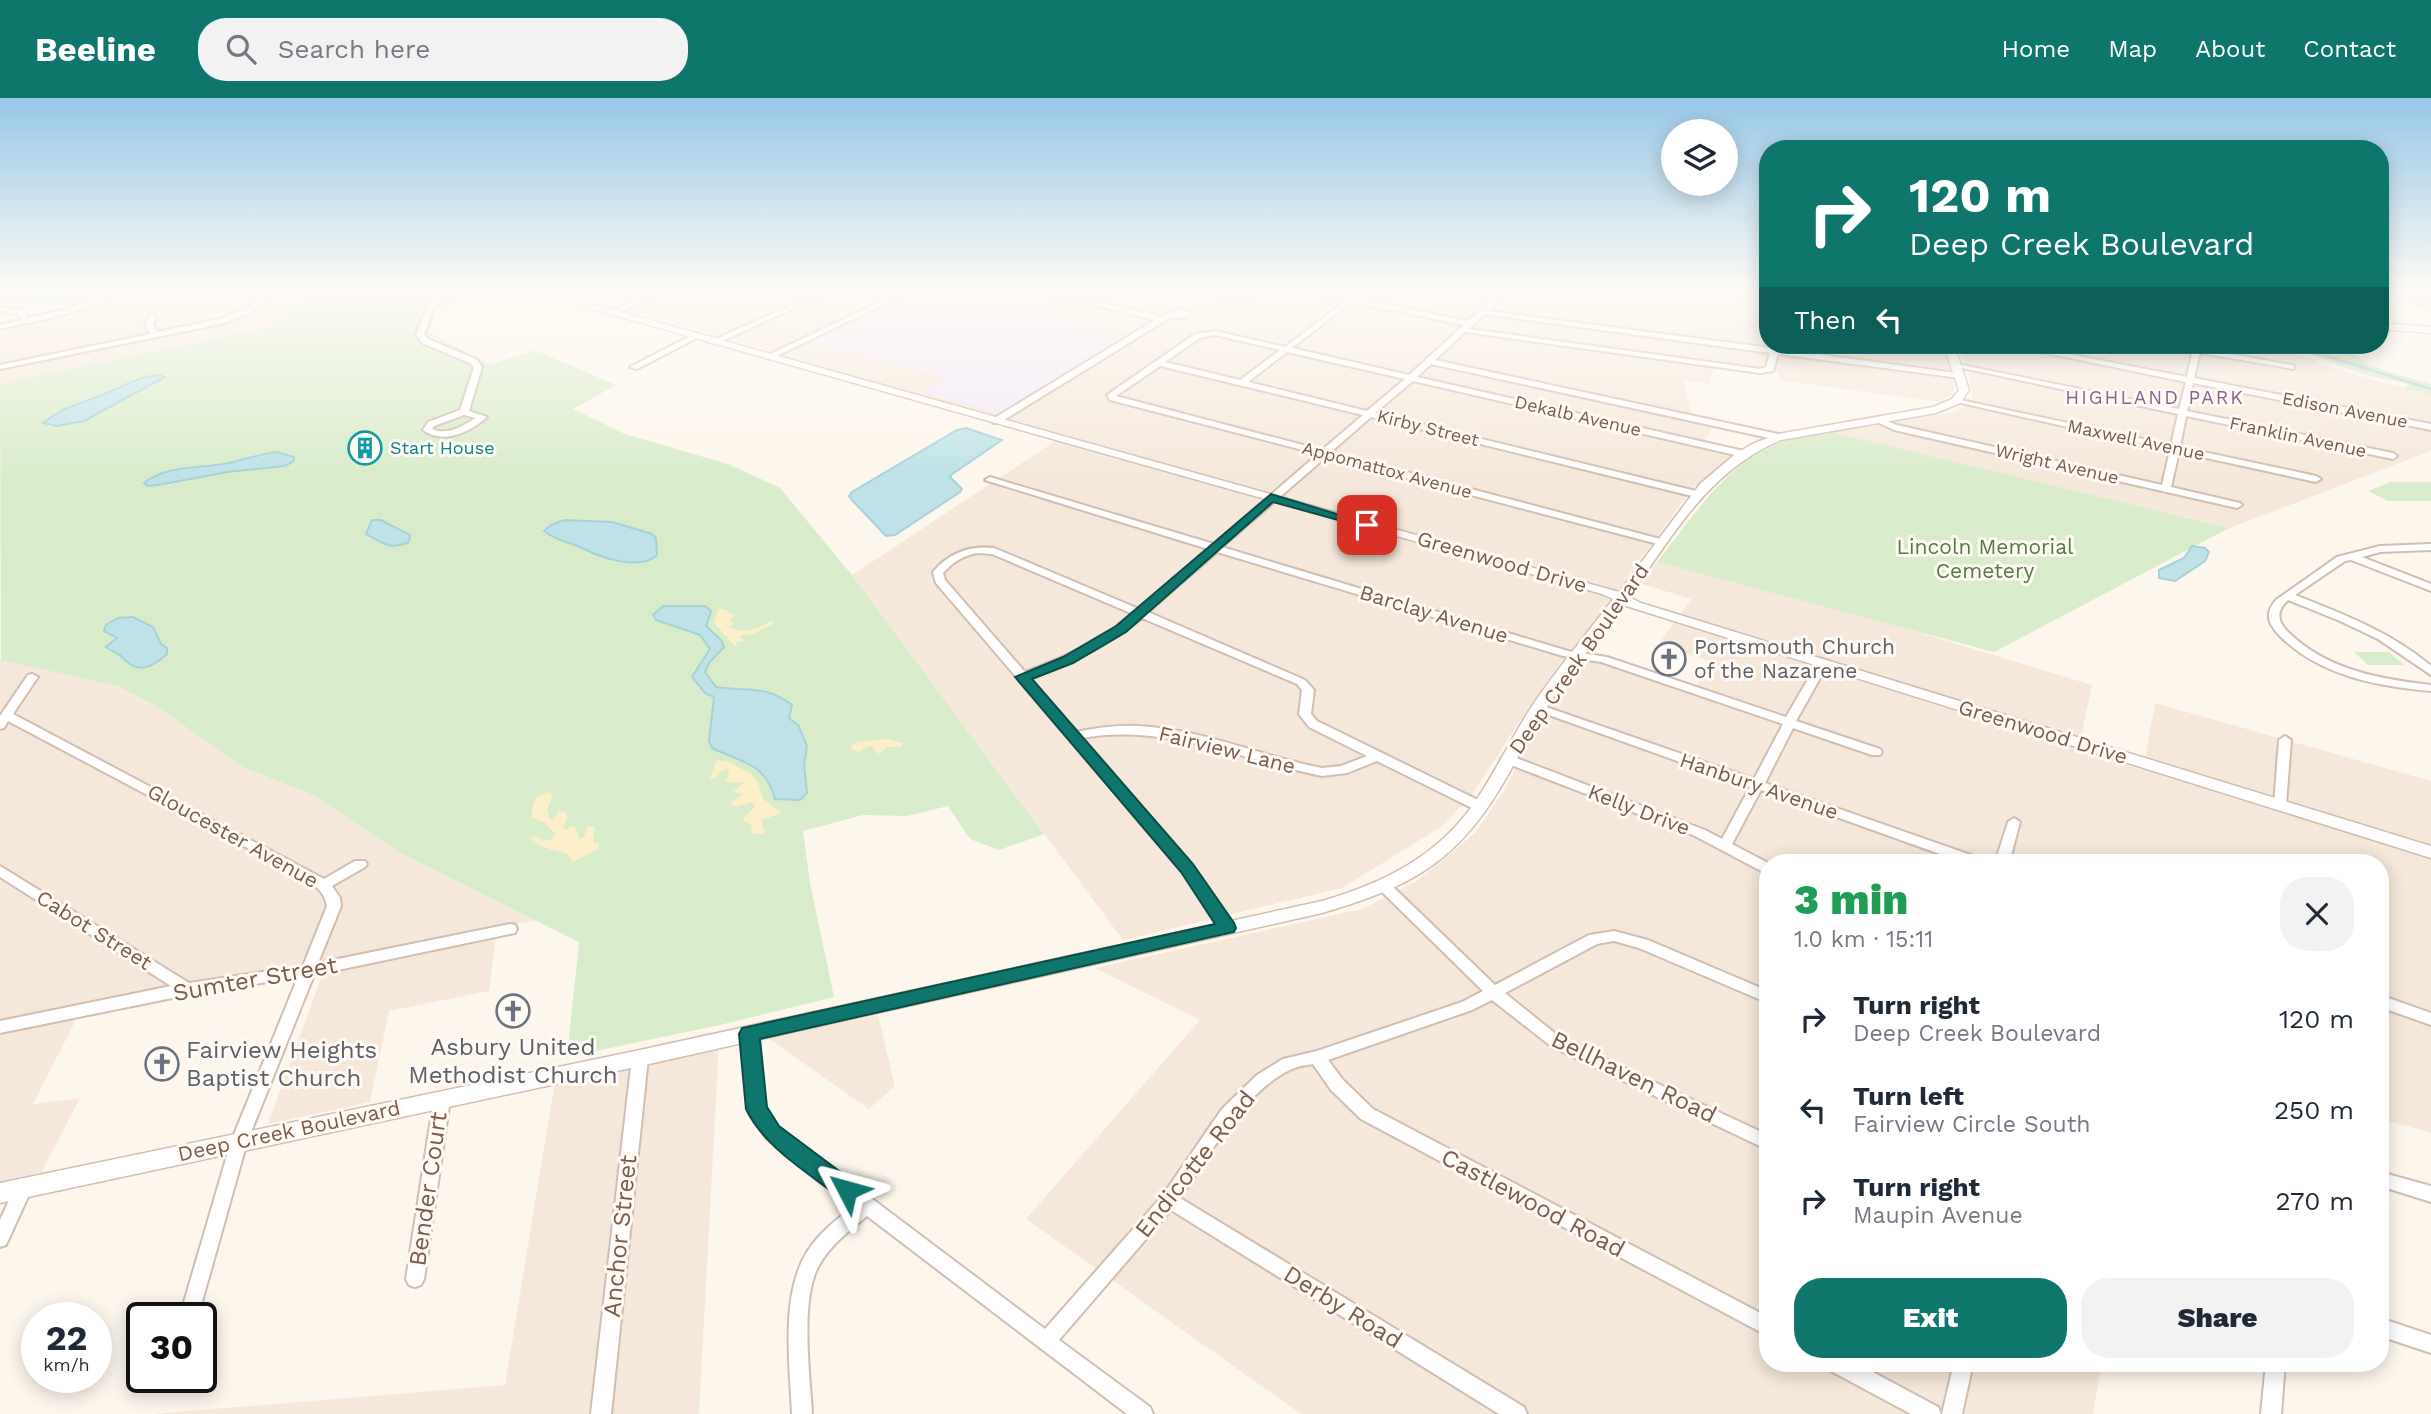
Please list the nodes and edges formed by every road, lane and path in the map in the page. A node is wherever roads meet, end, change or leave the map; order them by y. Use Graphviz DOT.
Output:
graph roads {
  1 [pos="40,354"];
  2 [pos="457,354"];
  3 [pos="660,354"];
  4 [pos="759,354"];
  5 [pos="773,354"];
  6 [pos="1104,354"];
  7 [pos="1172,354"];
  8 [pos="1280,354"];
  9 [pos="1311,354"];
  10 [pos="1435,354"];
  11 [pos="1649,354"];
  12 [pos="1774,354"];
  13 [pos="1827,354"];
  14 [pos="1953,354"];
  15 [pos="2059,354"];
  16 [pos="2195,354"];
  17 [pos="2223,354"];
  18 [pos="768,357"];
  19 [pos="1428,361"];
  20 [pos="1159,363"];
  21 [pos="0,367"];
  22 [pos="634,367"];
  23 [pos="2291,367"];
  24 [pos="1959,371"];
  25 [pos="1412,377"];
  26 [pos="2190,380"];
  27 [pos="1242,382"];
  28 [pos="1956,401"];
  29 [pos="464,412"];
  30 [pos="2182,413"];
  31 [pos="1370,414"];
  32 [pos="1877,420"];
  33 [pos="996,421"];
  34 [pos="2431,427"];
  35 [pos="1778,437"];
  36 [pos="2175,449"];
  37 [pos="1324,454"];
  38 [pos="1744,454"];
  39 [pos="2393,456"];
  40 [pos="2316,479"];
  41 [pos="990,480"];
  42 [pos="2166,489"];
  43 [pos="1696,494"];
  44 [pos="1271,498"];
  45 [pos="2237,505"];
  46 [pos="1661,542"];
  47 [pos="1214,547"];
  48 [pos="2431,547"];
  49 [pos="2350,556"];
  50 [pos="2431,588"];
  51 [pos="2287,596"];
  52 [pos="1621,598"];
  53 [pos="1139,614"];
  54 [pos="1579,656"];
  55 [pos="1822,664"];
  56 [pos="2431,672"];
  57 [pos="32,677"];
  58 [pos="1022,677"];
  59 [pos="2431,688"];
  60 [pos="1539,708"];
  61 [pos="4,720"];
  62 [pos="1790,722"];
  63 [pos="1074,736"];
  64 [pos="2285,740"];
  65 [pos="1876,752"];
  66 [pos="1377,756"];
  67 [pos="1507,759"];
  68 [pos="1759,786"];
  69 [pos="2280,805"];
  70 [pos="1479,806"];
  71 [pos="2014,822"];
  72 [pos="1724,845"];
  73 [pos="2431,852"];
  74 [pos="1954,854"];
  75 [pos="2005,854"];
  76 [pos="360,864"];
  77 [pos="1759,864"];
  78 [pos="0,871"];
  79 [pos="324,885"];
  80 [pos="1385,887"];
  81 [pos="1227,928"];
  82 [pos="510,929"];
  83 [pos="310,970"];
  84 [pos="187,989"];
  85 [pos="1493,992"];
  86 [pos="1759,993"];
  87 [pos="2389,1004"];
  88 [pos="2431,1019"];
  89 [pos="0,1027"];
  90 [pos="749,1034"];
  91 [pos="1317,1057"];
  92 [pos="640,1058"];
  93 [pos="442,1099"];
  94 [pos="1759,1139"];
  95 [pos="239,1142"];
  96 [pos="2389,1182"];
  97 [pos="23,1188"];
  98 [pos="0,1193"];
  99 [pos="2431,1194"];
  100 [pos="1169,1200"];
  101 [pos="867,1206"];
  102 [pos="0,1239"];
  103 [pos="415,1279"];
  104 [pos="193,1302"];
  105 [pos="1759,1322"];
  106 [pos="2389,1330"];
  107 [pos="1047,1340"];
  108 [pos="2431,1344"];
  109 [pos="1853,1372"];
  110 [pos="1963,1372"];
  111 [pos="2275,1372"];
  112 [pos="601,1414"];
  113 [pos="802,1414"];
  114 [pos="1143,1414"];
  115 [pos="1517,1414"];
  116 [pos="1931,1414"];
  117 [pos="1952,1414"];
  118 [pos="2271,1414"];
  1 -- 21 [label="street"];
  2 -- 29 [label="street"];
  3 -- 22 [label="street"];
  4 -- 18 [label="street, Greenwood Drive"];
  5 -- 18 [label="street"];
  6 -- 33 [label="street"];
  7 -- 20 [label="street, Dekalb Avenue"];
  8 -- 27 [label="street"];
  9 -- 25 [label="street, Dekalb Avenue"];
  10 -- 19 [label="street"];
  11 -- 12 [label="street"];
  13 -- 24 [label="street"];
  14 -- 24 [label="street"];
  15 -- 26 [label="street, Edison Avenue"];
  16 -- 26 [label="street"];
  17 -- 23 [label="street"];
  18 -- 33 [label="street, Greenwood Drive"];
  19 -- 25 [label="street"];
  19 -- 35 [label="street"];
  20 -- 27 [label="street, Kirby Street"];
  20 -- 37 [label="street, Appomattox Avenue"];
  24 -- 28 [label="street"];
  24 -- 30 [label="street, Franklin Avenue"];
  25 -- 31 [label="street"];
  25 -- 38 [label="street, Dekalb Avenue"];
  26 -- 30 [label="street"];
  26 -- 34 [label="street, Edison Avenue"];
  27 -- 31 [label="street, Kirby Street"];
  28 -- 32 [label="street, Deep Creek Boulevard"];
  28 -- 36 [label="street, Maxwell Avenue"];
  29 -- 29 [label="street"];
  30 -- 36 [label="street"];
  30 -- 39 [label="street, Franklin Avenue"];
  31 -- 37 [label="street"];
  31 -- 43 [label="street, Kirby Street"];
  32 -- 35 [label="street, Deep Creek Boulevard"];
  32 -- 42 [label="street, Wright Avenue"];
  33 -- 44 [label="street, Greenwood Drive"];
  35 -- 38 [label="street, Deep Creek Boulevard"];
  36 -- 40 [label="street, Maxwell Avenue"];
  36 -- 42 [label="street"];
  37 -- 44 [label="street"];
  37 -- 46 [label="street, Appomattox Avenue"];
  38 -- 43 [label="street, Deep Creek Boulevard"];
  41 -- 47 [label="street, Barclay Avenue"];
  42 -- 45 [label="street, Wright Avenue"];
  43 -- 46 [label="street, Deep Creek Boulevard"];
  44 -- 47 [label="street"];
  44 -- 52 [label="street, Greenwood Drive"];
  46 -- 52 [label="street, Deep Creek Boulevard"];
  47 -- 53 [label="street"];
  47 -- 54 [label="street, Barclay Avenue"];
  48 -- 49 [label="street"];
  49 -- 50 [label="street"];
  49 -- 51 [label="street"];
  51 -- 56 [label="street"];
  51 -- 59 [label="street"];
  52 -- 54 [label="street, Deep Creek Boulevard"];
  52 -- 55 [label="street, Greenwood Drive"];
  53 -- 58 [label="street"];
  53 -- 58 [label="street"];
  53 -- 66 [label="street"];
  54 -- 60 [label="street, Deep Creek Boulevard"];
  54 -- 62 [label="street, Barclay Avenue"];
  55 -- 62 [label="street"];
  55 -- 69 [label="street, Greenwood Drive"];
  57 -- 61 [label="street"];
  58 -- 63 [label="street"];
  60 -- 67 [label="street, Deep Creek Boulevard"];
  60 -- 68 [label="street, Hanbury Avenue"];
  61 -- 79 [label="street, Gloucester Avenue"];
  62 -- 65 [label="street, Barclay Avenue"];
  62 -- 68 [label="street"];
  63 -- 66 [label="street, Fairview Lane"];
  63 -- 81 [label="street"];
  64 -- 69 [label="street"];
  66 -- 70 [label="street"];
  67 -- 70 [label="street, Deep Creek Boulevard"];
  67 -- 72 [label="street, Kelly Drive"];
  68 -- 72 [label="street"];
  68 -- 74 [label="street, Hanbury Avenue"];
  69 -- 73 [label="street, Greenwood Drive"];
  70 -- 80 [label="street, Deep Creek Boulevard"];
  71 -- 75 [label="street"];
  72 -- 77 [label="street, Kelly Drive"];
  76 -- 79 [label="street"];
  78 -- 84 [label="street, Cabot Street"];
  79 -- 83 [label="street, Gloucester Avenue"];
  80 -- 81 [label="street, Deep Creek Boulevard"];
  80 -- 85 [label="street, Bellhaven Road"];
  81 -- 90 [label="street, Deep Creek Boulevard"];
  82 -- 83 [label="street, Sumter Street"];
  83 -- 84 [label="street, Sumter Street"];
  83 -- 95 [label="street, Gloucester Avenue"];
  84 -- 89 [label="street, Sumter Street"];
  85 -- 86 [label="street, Endicotte Road"];
  85 -- 91 [label="street, Endicotte Road"];
  85 -- 94 [label="street, Bellhaven Road"];
  87 -- 88 [label="street"];
  90 -- 92 [label="street, Deep Creek Boulevard"];
  90 -- 101 [label="street"];
  91 -- 100 [label="street, Endicotte Road"];
  91 -- 105 [label="street, Castlewood Road"];
  92 -- 93 [label="street, Deep Creek Boulevard"];
  92 -- 112 [label="street, Anchor Street"];
  93 -- 95 [label="street, Deep Creek Boulevard"];
  93 -- 103 [label="street, Bender Court"];
  95 -- 97 [label="street, Deep Creek Boulevard"];
  95 -- 104 [label="street, Gloucester Avenue"];
  96 -- 99 [label="street"];
  97 -- 98 [label="street, Deep Creek Boulevard"];
  97 -- 102 [label="street"];
  100 -- 107 [label="street, Endicotte Road"];
  100 -- 115 [label="street, Derby Road"];
  101 -- 107 [label="street"];
  101 -- 113 [label="street"];
  106 -- 108 [label="street"];
  107 -- 114 [label="street"];
  109 -- 116 [label="street"];
  110 -- 117 [label="street"];
  111 -- 118 [label="street"];
}
